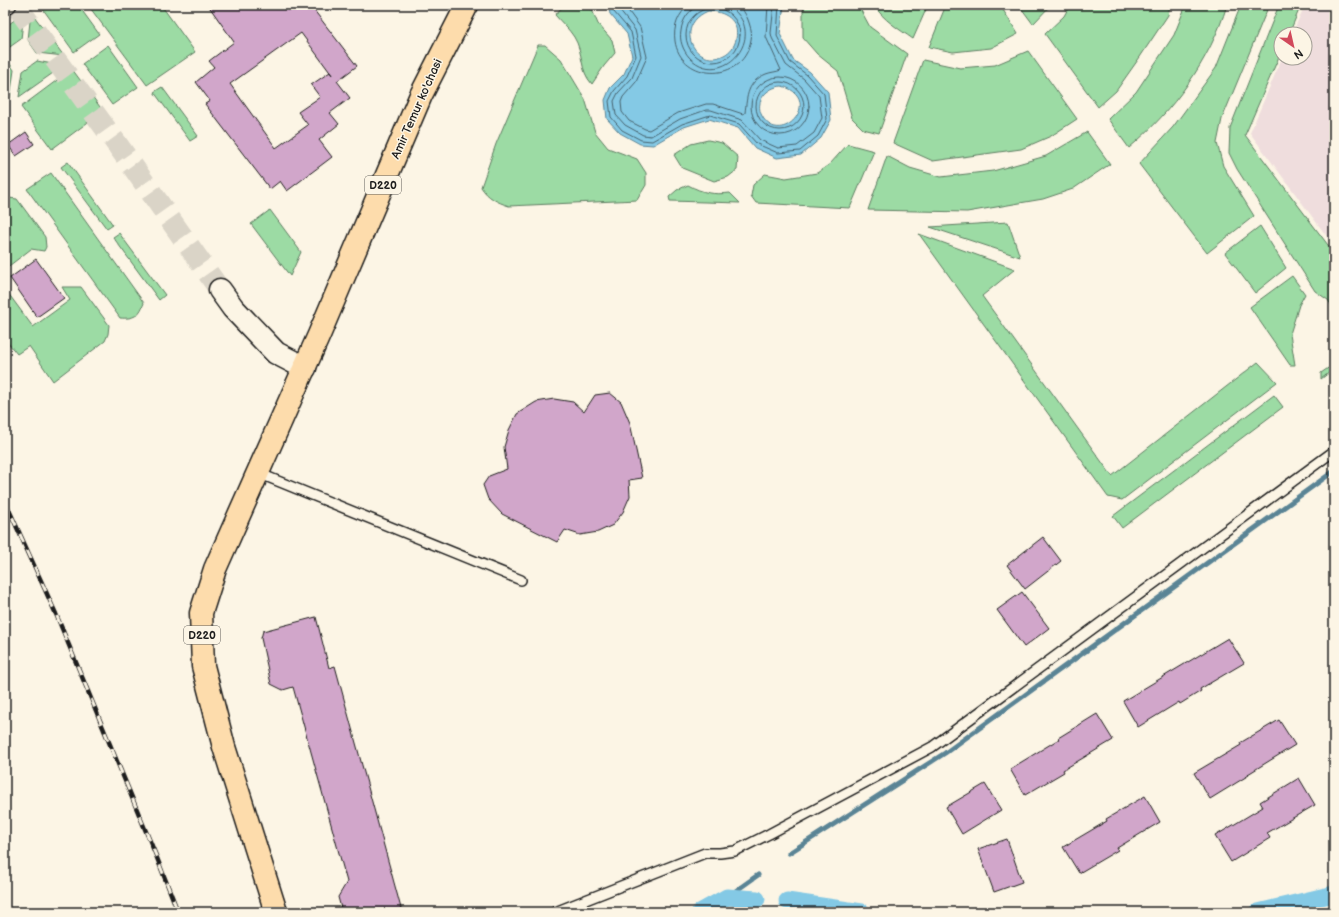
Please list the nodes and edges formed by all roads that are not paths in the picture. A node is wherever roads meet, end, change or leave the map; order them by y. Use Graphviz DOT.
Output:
graph roads {
  1 [pos="8,5"];
  2 [pos="467,5"];
  3 [pos="5,8"];
  4 [pos="220,290"];
  5 [pos="305,368"];
  6 [pos="1334,451"];
  7 [pos="258,473"];
  8 [pos="521,580"];
  9 [pos="276,912"];
  10 [pos="554,912"];
  1 -- 3 [label="street"];
  2 -- 5 [label="main road, Amir Temur ko'chasi / D220"];
  4 -- 5 [label="main road"];
  5 -- 7 [label="main road, D220"];
  6 -- 10 [label="lane"];
  7 -- 8 [label="lane"];
  7 -- 9 [label="main road, D220"];
}
